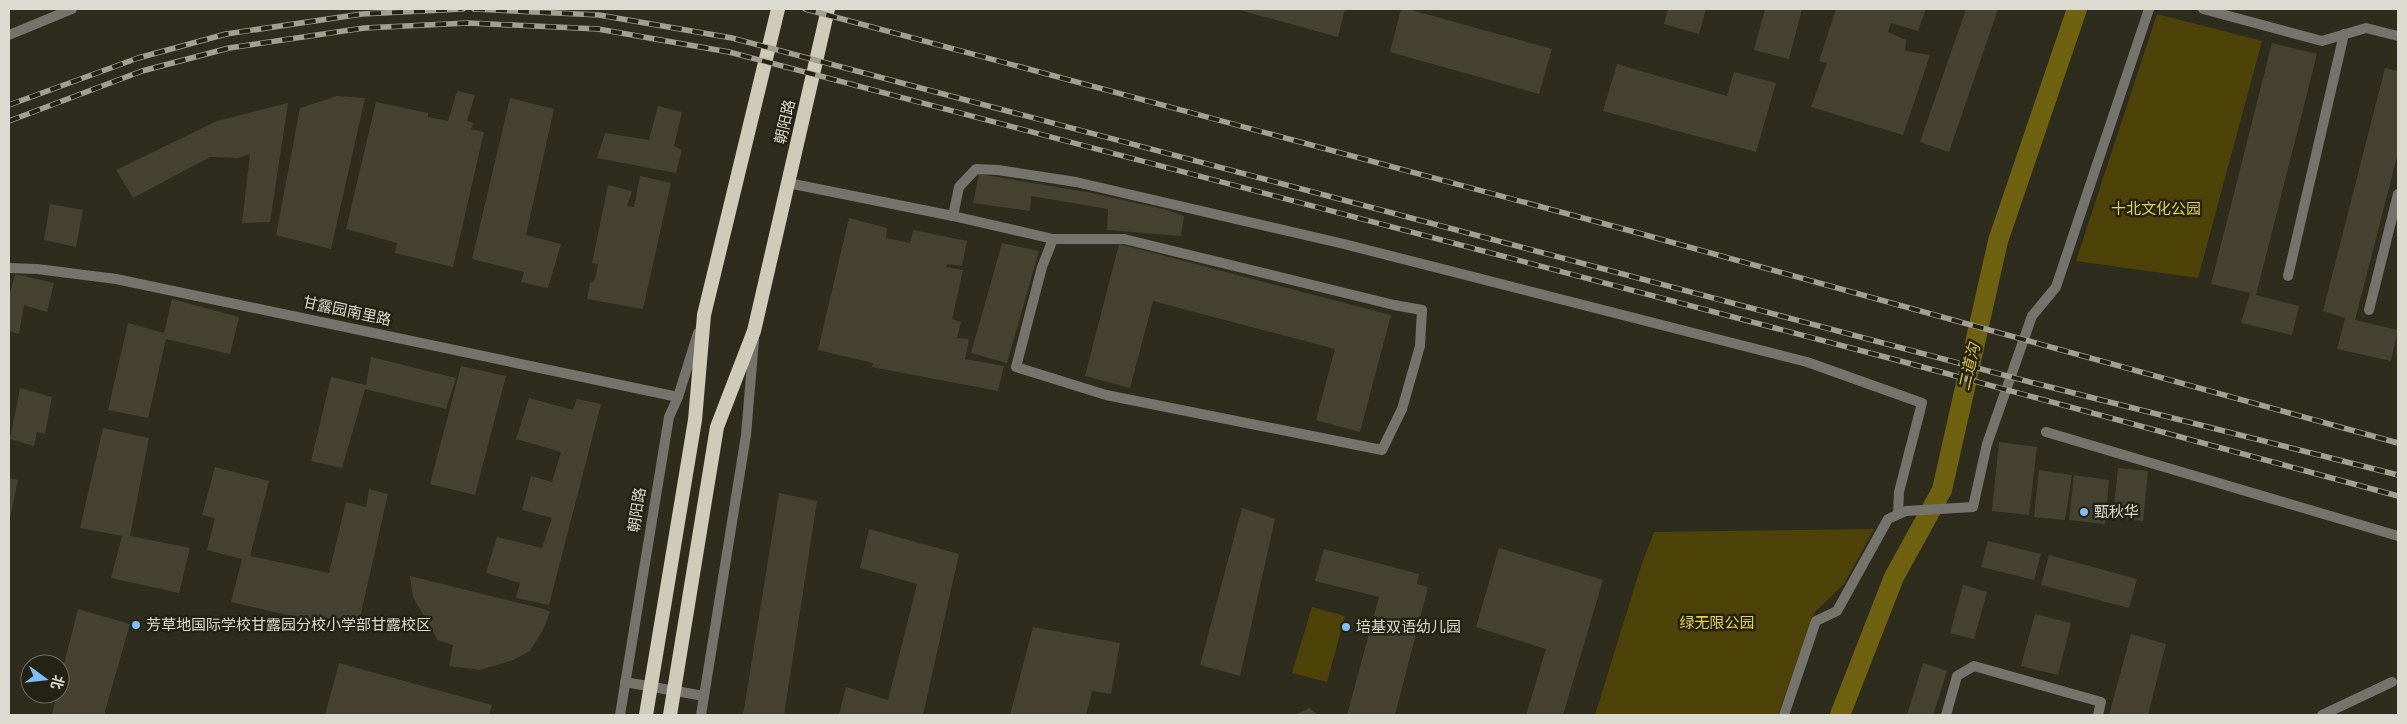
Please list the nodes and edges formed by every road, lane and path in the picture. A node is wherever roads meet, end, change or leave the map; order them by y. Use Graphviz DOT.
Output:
graph roads {
  1 [pos="72,9"];
  2 [pos="778,9"];
  3 [pos="828,9"];
  4 [pos="2149,9"];
  5 [pos="2203,9"];
  6 [pos="2344,34"];
  7 [pos="9,35"];
  8 [pos="2398,36"];
  9 [pos="788,183"];
  10 [pos="2398,194"];
  11 [pos="953,216"];
  12 [pos="1053,239"];
  13 [pos="9,268"];
  14 [pos="2288,276"];
  15 [pos="2369,310"];
  16 [pos="704,315"];
  17 [pos="754,331"];
  18 [pos="678,397"];
  19 [pos="2046,432"];
  20 [pos="1902,513"];
  21 [pos="2398,536"];
  22 [pos="625,682"];
  23 [pos="2392,682"];
  24 [pos="651,686"];
  25 [pos="674,690"];
  26 [pos="704,696"];
  27 [pos="620,715"];
  28 [pos="646,715"];
  29 [pos="670,715"];
  30 [pos="701,715"];
  31 [pos="1784,715"];
  32 [pos="1946,715"];
  33 [pos="2098,715"];
  34 [pos="2322,715"];
  1 -- 7 [label="street"];
  2 -- 16 [label="highway, 朝阳路"];
  3 -- 9 [label="highway, 朝阳路"];
  4 -- 20 [label="street"];
  5 -- 6 [label="street"];
  6 -- 8 [label="street"];
  6 -- 14 [label="street"];
  9 -- 11 [label="street"];
  9 -- 17 [label="highway, 朝阳路"];
  10 -- 15 [label="street"];
  11 -- 12 [label="street"];
  11 -- 20 [label="street"];
  12 -- 12 [label="street"];
  13 -- 18 [label="street, 甘露园南里路"];
  16 -- 18 [label="street, 朝阳路"];
  16 -- 24 [label="highway, 朝阳路"];
  17 -- 25 [label="highway, 朝阳路"];
  17 -- 26 [label="street, 朝阳路"];
  18 -- 22 [label="street, 朝阳路"];
  19 -- 21 [label="street"];
  20 -- 31 [label="street"];
  22 -- 24 [label="street"];
  22 -- 27 [label="street, 朝阳路"];
  23 -- 34 [label="street"];
  24 -- 25 [label="street"];
  24 -- 28 [label="highway, 朝阳路"];
  25 -- 26 [label="street"];
  25 -- 29 [label="highway, 朝阳路"];
  26 -- 30 [label="street, 朝阳路"];
  32 -- 33 [label="street"];
}
